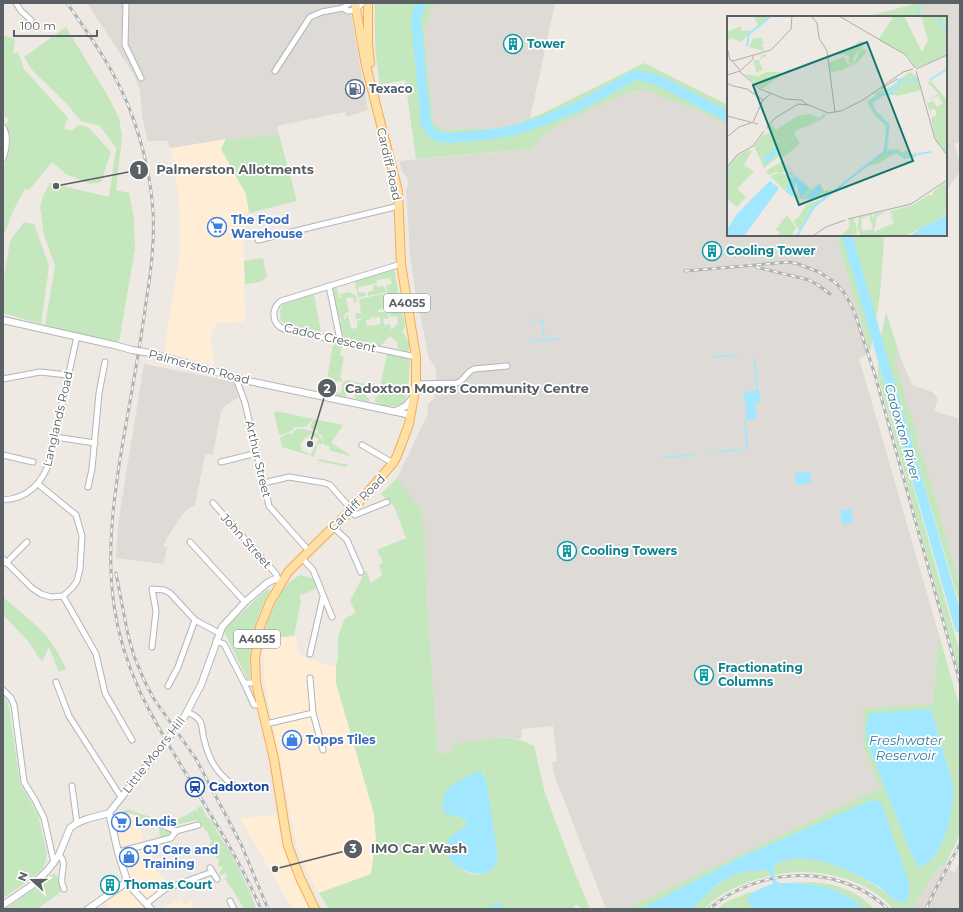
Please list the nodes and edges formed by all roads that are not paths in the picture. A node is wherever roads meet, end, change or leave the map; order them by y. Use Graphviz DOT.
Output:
graph roads {
  1 [pos="16,3"];
  2 [pos="126,3"];
  3 [pos="350,3"];
  4 [pos="362,3"];
  5 [pos="368,3"];
  6 [pos="355,6"];
  7 [pos="343,8"];
  8 [pos="31,20"];
  9 [pos="275,71"];
  10 [pos="140,78"];
  11 [pos="370,80"];
  12 [pos="3,127"];
  13 [pos="3,159"];
  14 [pos="399,206"];
  15 [pos="258,240"];
  16 [pos="400,264"];
  17 [pos="329,286"];
  18 [pos="3,320"];
  19 [pos="77,336"];
  20 [pos="340,340"];
  21 [pos="416,357"];
  22 [pos="105,362"];
  23 [pos="507,366"];
  24 [pos="68,375"];
  25 [pos="3,378"];
  26 [pos="238,378"];
  27 [pos="416,384"];
  28 [pos="414,396"];
  29 [pos="395,412"];
  30 [pos="411,415"];
  31 [pos="55,437"];
  32 [pos="95,443"];
  33 [pos="362,445"];
  34 [pos="257,453"];
  35 [pos="3,455"];
  36 [pos="33,462"];
  37 [pos="221,462"];
  38 [pos="393,463"];
  39 [pos="264,483"];
  40 [pos="38,484"];
  41 [pos="88,487"];
  42 [pos="3,500"];
  43 [pos="386,502"];
  44 [pos="213,503"];
  45 [pos="351,510"];
  46 [pos="333,527"];
  47 [pos="27,542"];
  48 [pos="190,542"];
  49 [pos="309,550"];
  50 [pos="302,558"];
  51 [pos="5,561"];
  52 [pos="361,572"];
  53 [pos="280,580"];
  54 [pos="63,596"];
  55 [pos="323,596"];
  56 [pos="245,602"];
  57 [pos="332,617"];
  58 [pos="195,620"];
  59 [pos="219,633"];
  60 [pos="216,641"];
  61 [pos="152,647"];
  62 [pos="310,654"];
  63 [pos="310,678"];
  64 [pos="56,682"];
  65 [pos="244,683"];
  66 [pos="256,683"];
  67 [pos="168,686"];
  68 [pos="3,690"];
  69 [pos="261,705"];
  70 [pos="187,712"];
  71 [pos="313,713"];
  72 [pos="266,724"];
  73 [pos="132,740"];
  74 [pos="323,750"];
  75 [pos="233,785"];
  76 [pos="72,786"];
  77 [pos="121,797"];
  78 [pos="109,813"];
  79 [pos="77,823"];
  80 [pos="162,825"];
  81 [pos="198,825"];
  82 [pos="176,831"];
  83 [pos="118,852"];
  84 [pos="59,855"];
  85 [pos="54,863"];
  86 [pos="217,879"];
  87 [pos="127,882"];
  88 [pos="64,889"];
  89 [pos="230,901"];
  90 [pos="3,904"];
  91 [pos="149,907"];
  92 [pos="92,908"];
  93 [pos="316,908"];
  94 [pos="234,909"];
  1 -- 8 [label="street"];
  2 -- 10 [label="street"];
  3 -- 7 [label="street"];
  4 -- 6 [label="street"];
  5 -- 11 [label="main road, Cardiff Road / A4055"];
  6 -- 7 [label="street"];
  6 -- 11 [label="main road, Cardiff Road / A4055"];
  7 -- 9 [label="street"];
  11 -- 14 [label="main road, Cardiff Road / A4055"];
  12 -- 13 [label="street"];
  14 -- 15 [label="street"];
  14 -- 16 [label="main road, Cardiff Road / A4055"];
  16 -- 17 [label="street, Cadoc Crescent"];
  16 -- 21 [label="main road, Cardiff Road / A4055"];
  17 -- 20 [label="street"];
  17 -- 20 [label="street, Cadoc Crescent"];
  18 -- 19 [label="street, Palmerston Road"];
  19 -- 24 [label="street, Langlands Road"];
  19 -- 26 [label="street, Palmerston Road, bridge"];
  20 -- 21 [label="street, Cadoc Crescent"];
  21 -- 27 [label="main road, Cardiff Road / A4055"];
  22 -- 32 [label="street"];
  23 -- 27 [label="street"];
  24 -- 25 [label="street"];
  24 -- 31 [label="street, Langlands Road"];
  26 -- 29 [label="street, Palmerston Road"];
  26 -- 34 [label="street, Arthur Street"];
  27 -- 28 [label="main road, Cardiff Road / A4055"];
  28 -- 29 [label="street"];
  28 -- 30 [label="main road, Cardiff Road / A4055"];
  29 -- 30 [label="street, Palmerston Road"];
  30 -- 38 [label="main road, Cardiff Road / A4055"];
  31 -- 32 [label="street"];
  31 -- 40 [label="street, Langlands Road"];
  32 -- 41 [label="street"];
  33 -- 38 [label="street"];
  34 -- 37 [label="street"];
  34 -- 39 [label="street, Arthur Street"];
  35 -- 36 [label="street"];
  38 -- 45 [label="main road, Cardiff Road / A4055"];
  39 -- 45 [label="street"];
  39 -- 49 [label="street, Arthur Street"];
  40 -- 42 [label="street, Langlands Road"];
  40 -- 54 [label="street"];
  43 -- 45 [label="street"];
  44 -- 53 [label="street, John Street"];
  45 -- 46 [label="main road, Cardiff Road / A4055"];
  46 -- 49 [label="main road, Cardiff Road / A4055"];
  46 -- 52 [label="street"];
  47 -- 51 [label="street"];
  48 -- 56 [label="street"];
  49 -- 50 [label="main road, Cardiff Road / A4055"];
  50 -- 53 [label="main road, Cardiff Road / A4055"];
  50 -- 55 [label="street"];
  51 -- 54 [label="street"];
  53 -- 56 [label="street, Little Moors Hill"];
  53 -- 66 [label="main road, Cardiff Road / A4055"];
  54 -- 73 [label="street"];
  55 -- 57 [label="street"];
  55 -- 62 [label="street"];
  56 -- 59 [label="street, Little Moors Hill"];
  58 -- 59 [label="street"];
  58 -- 61 [label="street"];
  58 -- 67 [label="street"];
  59 -- 60 [label="street, Little Moors Hill"];
  60 -- 65 [label="street"];
  60 -- 70 [label="street, Little Moors Hill"];
  63 -- 71 [label="street"];
  64 -- 77 [label="street"];
  65 -- 66 [label="street"];
  65 -- 69 [label="street"];
  66 -- 69 [label="main road, Cardiff Road / A4055"];
  68 -- 85 [label="street"];
  69 -- 72 [label="main road, Cardiff Road / A4055"];
  70 -- 75 [label="street"];
  70 -- 77 [label="street, Little Moors Hill"];
  71 -- 72 [label="street"];
  71 -- 74 [label="street"];
  72 -- 93 [label="main road, Cardiff Road / A4055"];
  76 -- 79 [label="street"];
  77 -- 78 [label="street, Little Moors Hill"];
  78 -- 79 [label="street"];
  78 -- 83 [label="street"];
  79 -- 84 [label="street"];
  80 -- 82 [label="street"];
  81 -- 82 [label="street"];
  82 -- 83 [label="street"];
  83 -- 87 [label="street"];
  84 -- 85 [label="street"];
  84 -- 88 [label="street"];
  85 -- 90 [label="street"];
  86 -- 91 [label="street"];
  87 -- 91 [label="street"];
  87 -- 92 [label="street"];
  89 -- 94 [label="street"];
}
